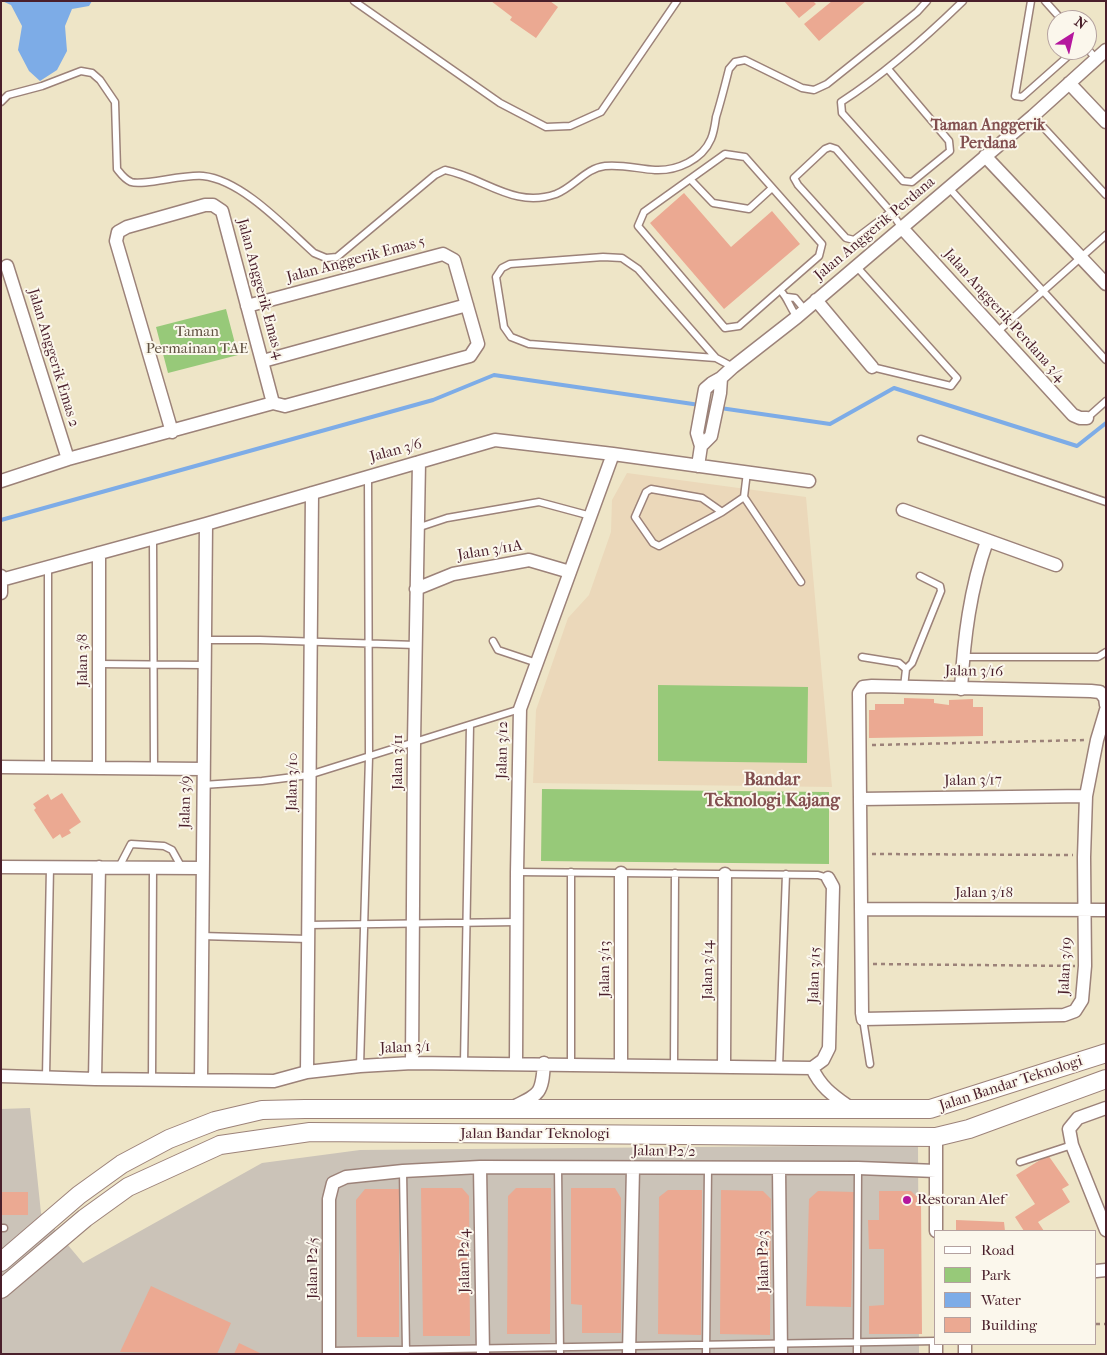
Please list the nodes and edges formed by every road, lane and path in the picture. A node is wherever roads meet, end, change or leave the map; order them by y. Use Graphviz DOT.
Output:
graph roads {
  1 [pos="354,1"];
  2 [pos="677,1"];
  3 [pos="927,1"];
  4 [pos="963,1"];
  5 [pos="1031,1"];
  6 [pos="1101,54"];
  7 [pos="1064,60"];
  8 [pos="888,69"];
  9 [pos="1069,83"];
  10 [pos="1,102"];
  11 [pos="1032,116"];
  12 [pos="1106,122"];
  13 [pos="985,156"];
  14 [pos="690,179"];
  15 [pos="772,188"];
  16 [pos="949,188"];
  17 [pos="1106,194"];
  18 [pos="891,212"];
  19 [pos="902,228"];
  20 [pos="1106,235"];
  21 [pos="1081,257"];
  22 [pos="8,266"];
  23 [pos="856,266"];
  24 [pos="1106,284"];
  25 [pos="780,290"];
  26 [pos="1042,291"];
  27 [pos="787,297"];
  28 [pos="816,300"];
  29 [pos="467,305"];
  30 [pos="247,306"];
  31 [pos="801,313"];
  32 [pos="996,333"];
  33 [pos="716,358"];
  34 [pos="1106,360"];
  35 [pos="263,361"];
  36 [pos="733,367"];
  37 [pos="872,367"];
  38 [pos="721,378"];
  39 [pos="1106,401"];
  40 [pos="273,403"];
  41 [pos="1087,418"];
  42 [pos="172,432"];
  43 [pos="920,438"];
  44 [pos="701,446"];
  45 [pos="613,454"];
  46 [pos="68,460"];
  47 [pos="419,462"];
  48 [pos="698,466"];
  49 [pos="747,472"];
  50 [pos="368,476"];
  51 [pos="1,481"];
  52 [pos="809,481"];
  53 [pos="312,493"];
  54 [pos="744,497"];
  55 [pos="1106,502"];
  56 [pos="903,510"];
  57 [pos="722,512"];
  58 [pos="591,516"];
  59 [pos="206,524"];
  60 [pos="418,528"];
  61 [pos="153,538"];
  62 [pos="987,541"];
  63 [pos="99,553"];
  64 [pos="1056,565"];
  65 [pos="48,567"];
  66 [pos="570,572"];
  67 [pos="920,576"];
  68 [pos="2,578"];
  69 [pos="801,582"];
  70 [pos="416,589"];
  71 [pos="1,594"];
  72 [pos="205,640"];
  73 [pos="493,641"];
  74 [pos="312,642"];
  75 [pos="370,644"];
  76 [pos="416,645"];
  77 [pos="1106,652"];
  78 [pos="862,657"];
  79 [pos="963,657"];
  80 [pos="538,663"];
  81 [pos="99,664"];
  82 [pos="153,664"];
  83 [pos="204,665"];
  84 [pos="906,669"];
  85 [pos="904,687"];
  86 [pos="961,689"];
  87 [pos="1106,705"];
  88 [pos="520,709"];
  89 [pos="1106,710"];
  90 [pos="470,725"];
  91 [pos="1097,740"];
  92 [pos="414,742"];
  93 [pos="860,745"];
  94 [pos="369,757"];
  95 [pos="48,766"];
  96 [pos="1,767"];
  97 [pos="99,767"];
  98 [pos="154,768"];
  99 [pos="203,769"];
  100 [pos="309,775"];
  101 [pos="203,785"];
  102 [pos="1086,796"];
  103 [pos="860,799"];
  104 [pos="860,854"];
  105 [pos="1084,857"];
  106 [pos="1,867"];
  107 [pos="50,867"];
  108 [pos="100,867"];
  109 [pos="119,867"];
  110 [pos="153,868"];
  111 [pos="182,868"];
  112 [pos="202,868"];
  113 [pos="517,872"];
  114 [pos="572,872"];
  115 [pos="621,873"];
  116 [pos="675,873"];
  117 [pos="725,874"];
  118 [pos="786,874"];
  119 [pos="828,878"];
  120 [pos="861,909"];
  121 [pos="1084,910"];
  122 [pos="1106,910"];
  123 [pos="517,922"];
  124 [pos="465,923"];
  125 [pos="365,924"];
  126 [pos="414,924"];
  127 [pos="308,925"];
  128 [pos="201,936"];
  129 [pos="308,939"];
  130 [pos="861,964"];
  131 [pos="1085,966"];
  132 [pos="864,1019"];
  133 [pos="1106,1041"];
  134 [pos="1106,1053"];
  135 [pos="1084,1061"];
  136 [pos="412,1063"];
  137 [pos="464,1063"];
  138 [pos="516,1063"];
  139 [pos="544,1063"];
  140 [pos="571,1064"];
  141 [pos="620,1064"];
  142 [pos="870,1064"];
  143 [pos="674,1065"];
  144 [pos="360,1066"];
  145 [pos="724,1066"];
  146 [pos="779,1067"];
  147 [pos="812,1068"];
  148 [pos="307,1072"];
  149 [pos="1,1076"];
  150 [pos="46,1077"];
  151 [pos="95,1079"];
  152 [pos="152,1079"];
  153 [pos="201,1080"];
  154 [pos="1106,1080"];
  155 [pos="1106,1108"];
  156 [pos="471,1109"];
  157 [pos="508,1109"];
  158 [pos="852,1109"];
  159 [pos="478,1133"];
  160 [pos="936,1137"];
  161 [pos="1072,1145"];
  162 [pos="1020,1162"];
  163 [pos="480,1167"];
  164 [pos="558,1167"];
  165 [pos="633,1168"];
  166 [pos="708,1168"];
  167 [pos="779,1168"];
  168 [pos="858,1168"];
  169 [pos="403,1171"];
  170 [pos="936,1171"];
  171 [pos="333,1183"];
  172 [pos="936,1230"];
  173 [pos="1106,1230"];
  174 [pos="1,1262"];
  175 [pos="1,1289"];
  176 [pos="857,1343"];
  177 [pos="934,1343"];
  178 [pos="706,1345"];
  179 [pos="781,1349"];
  180 [pos="629,1350"];
  181 [pos="483,1351"];
  182 [pos="560,1351"];
  183 [pos="406,1352"];
  184 [pos="329,1353"];
  185 [pos="706,1354"];
  186 [pos="857,1354"];
  1 -- 2 [label="lane"];
  3 -- 10 [label="lane"];
  4 -- 8 [label="lane"];
  5 -- 7 [label="lane"];
  6 -- 9 [label="street, Jalan Anggerik Perdana"];
  8 -- 8 [label="lane"];
  9 -- 11 [label="street, Jalan Anggerik Perdana"];
  9 -- 12 [label="street"];
  11 -- 13 [label="street, Jalan Anggerik Perdana"];
  11 -- 17 [label="lane"];
  13 -- 16 [label="street, Jalan Anggerik Perdana"];
  13 -- 21 [label="street"];
  14 -- 15 [label="lane"];
  14 -- 15 [label="lane"];
  14 -- 25 [label="lane"];
  15 -- 25 [label="lane"];
  16 -- 19 [label="street, Jalan Anggerik Perdana"];
  16 -- 26 [label="lane"];
  18 -- 18 [label="lane"];
  18 -- 19 [label="lane"];
  19 -- 23 [label="street, Jalan Anggerik Perdana"];
  19 -- 32 [label="street, Jalan Anggerik Perdana 3/4"];
  20 -- 21 [label="lane"];
  21 -- 24 [label="street"];
  21 -- 26 [label="lane"];
  22 -- 46 [label="street, Jalan Anggerik Emas 2"];
  23 -- 28 [label="street, Jalan Anggerik Perdana"];
  23 -- 37 [label="lane"];
  25 -- 27 [label="lane"];
  26 -- 32 [label="lane"];
  26 -- 34 [label="lane"];
  27 -- 31 [label="lane"];
  27 -- 31 [label="lane"];
  28 -- 31 [label="street, Jalan Anggerik Perdana"];
  28 -- 37 [label="street"];
  29 -- 30 [label="street, Jalan Anggerik Emas 5"];
  29 -- 35 [label="street"];
  29 -- 40 [label="street"];
  30 -- 35 [label="street, Jalan Anggerik Emas 4"];
  30 -- 42 [label="street, Jalan Anggerik Emas 4"];
  31 -- 36 [label="street, Jalan Anggerik Perdana"];
  32 -- 41 [label="street, Jalan Anggerik Perdana 3/4"];
  33 -- 33 [label="lane"];
  33 -- 36 [label="lane"];
  35 -- 40 [label="street, Jalan Anggerik Emas 4"];
  36 -- 38 [label="street, Jalan Anggerik Perdana"];
  38 -- 44 [label="street"];
  38 -- 44 [label="street, Jalan Anggerik Perdana"];
  39 -- 41 [label="lane"];
  40 -- 42 [label="street"];
  42 -- 46 [label="street"];
  43 -- 55 [label="lane"];
  44 -- 48 [label="street, Jalan Anggerik Perdana"];
  45 -- 47 [label="street, Jalan 3/6"];
  45 -- 48 [label="street, Jalan 3/6"];
  45 -- 58 [label="street, Jalan 3/12"];
  46 -- 51 [label="street"];
  47 -- 50 [label="street, Jalan 3/6"];
  47 -- 60 [label="street, Jalan 3/11"];
  48 -- 49 [label="street, Jalan 3/6"];
  49 -- 52 [label="street, Jalan 3/6"];
  49 -- 54 [label="lane"];
  50 -- 53 [label="street, Jalan 3/6"];
  50 -- 75 [label="lane"];
  53 -- 59 [label="street, Jalan 3/6"];
  53 -- 74 [label="street, Jalan 3/10"];
  54 -- 57 [label="lane"];
  54 -- 69 [label="lane"];
  56 -- 62 [label="street"];
  57 -- 57 [label="lane"];
  58 -- 60 [label="lane"];
  58 -- 66 [label="street, Jalan 3/12"];
  59 -- 61 [label="street, Jalan 3/6"];
  59 -- 72 [label="street, Jalan 3/9"];
  60 -- 70 [label="street, Jalan 3/11"];
  61 -- 63 [label="street, Jalan 3/6"];
  61 -- 82 [label="lane"];
  62 -- 64 [label="street"];
  62 -- 79 [label="street"];
  63 -- 65 [label="street, Jalan 3/6"];
  63 -- 81 [label="street, Jalan 3/8"];
  65 -- 68 [label="street, Jalan 3/6"];
  65 -- 95 [label="lane"];
  66 -- 70 [label="street, Jalan 3/11A"];
  66 -- 80 [label="street, Jalan 3/12"];
  67 -- 84 [label="lane"];
  68 -- 71 [label="street"];
  70 -- 76 [label="street, Jalan 3/11"];
  72 -- 74 [label="lane"];
  72 -- 83 [label="street, Jalan 3/9"];
  73 -- 80 [label="lane"];
  74 -- 75 [label="lane"];
  74 -- 100 [label="street, Jalan 3/10"];
  75 -- 76 [label="lane"];
  75 -- 94 [label="lane"];
  76 -- 92 [label="street, Jalan 3/11"];
  77 -- 79 [label="lane"];
  78 -- 84 [label="lane"];
  79 -- 86 [label="street"];
  80 -- 88 [label="street, Jalan 3/12"];
  81 -- 82 [label="lane"];
  81 -- 97 [label="street, Jalan 3/8"];
  82 -- 83 [label="lane"];
  82 -- 98 [label="lane"];
  83 -- 99 [label="street, Jalan 3/9"];
  84 -- 85 [label="lane"];
  85 -- 86 [label="street, Jalan 3/16"];
  85 -- 93 [label="street, Jalan 3/16"];
  86 -- 87 [label="street, Jalan 3/16"];
  88 -- 90 [label="lane"];
  88 -- 113 [label="street, Jalan 3/12"];
  89 -- 91 [label="street, Jalan 3/19"];
  90 -- 92 [label="lane"];
  90 -- 124 [label="lane"];
  91 -- 93 [label="path"];
  91 -- 102 [label="street, Jalan 3/19"];
  92 -- 94 [label="lane"];
  92 -- 126 [label="street, Jalan 3/11"];
  93 -- 103 [label="street"];
  94 -- 100 [label="lane"];
  94 -- 125 [label="lane"];
  95 -- 96 [label="street"];
  95 -- 97 [label="street"];
  97 -- 98 [label="street"];
  98 -- 99 [label="street"];
  99 -- 101 [label="street, Jalan 3/9"];
  100 -- 101 [label="lane"];
  100 -- 127 [label="street, Jalan 3/10"];
  101 -- 112 [label="street, Jalan 3/9"];
  102 -- 103 [label="street, Jalan 3/17"];
  102 -- 105 [label="street, Jalan 3/19"];
  103 -- 104 [label="street"];
  104 -- 105 [label="path"];
  104 -- 120 [label="street"];
  105 -- 121 [label="street, Jalan 3/19"];
  106 -- 107 [label="street"];
  107 -- 108 [label="street"];
  107 -- 150 [label="lane"];
  108 -- 109 [label="street"];
  108 -- 151 [label="street"];
  109 -- 110 [label="street"];
  109 -- 111 [label="lane"];
  110 -- 111 [label="street"];
  110 -- 152 [label="lane"];
  111 -- 112 [label="street"];
  112 -- 128 [label="street, Jalan 3/9"];
  113 -- 114 [label="lane"];
  113 -- 123 [label="street, Jalan 3/12"];
  114 -- 115 [label="lane"];
  114 -- 140 [label="lane"];
  115 -- 116 [label="lane"];
  115 -- 141 [label="street, Jalan 3/13"];
  116 -- 117 [label="lane"];
  116 -- 143 [label="lane"];
  117 -- 118 [label="lane"];
  117 -- 145 [label="street, Jalan 3/14"];
  118 -- 119 [label="lane"];
  118 -- 146 [label="lane"];
  119 -- 147 [label="street, Jalan 3/15"];
  120 -- 121 [label="street, Jalan 3/18"];
  120 -- 130 [label="street"];
  121 -- 122 [label="street, Jalan 3/18"];
  121 -- 131 [label="street, Jalan 3/19"];
  123 -- 124 [label="lane"];
  123 -- 138 [label="street, Jalan 3/12"];
  124 -- 126 [label="lane"];
  124 -- 137 [label="lane"];
  125 -- 126 [label="lane"];
  125 -- 127 [label="lane"];
  125 -- 144 [label="lane"];
  126 -- 136 [label="street, Jalan 3/11"];
  127 -- 129 [label="street, Jalan 3/10"];
  128 -- 129 [label="lane"];
  128 -- 153 [label="street, Jalan 3/9"];
  129 -- 148 [label="street, Jalan 3/10"];
  130 -- 131 [label="path"];
  130 -- 132 [label="street"];
  131 -- 132 [label="street, Jalan 3/19"];
  132 -- 142 [label="lane"];
  133 -- 135 [label="street"];
  134 -- 135 [label="street, Jalan Bandar Teknologi"];
  135 -- 158 [label="street, Jalan Bandar Teknologi"];
  136 -- 137 [label="street, Jalan 3/1"];
  136 -- 144 [label="street, Jalan 3/1"];
  137 -- 138 [label="street, Jalan 3/1"];
  138 -- 139 [label="street, Jalan 3/1"];
  139 -- 140 [label="street, Jalan 3/1"];
  139 -- 157 [label="street"];
  140 -- 141 [label="street, Jalan 3/1"];
  141 -- 143 [label="street, Jalan 3/1"];
  143 -- 145 [label="street, Jalan 3/1"];
  144 -- 148 [label="street, Jalan 3/1"];
  145 -- 146 [label="street, Jalan 3/1"];
  146 -- 147 [label="street, Jalan 3/1"];
  147 -- 158 [label="street"];
  148 -- 153 [label="street, Jalan 3/1"];
  149 -- 150 [label="street, Jalan 3/1"];
  150 -- 151 [label="street, Jalan 3/1"];
  151 -- 152 [label="street, Jalan 3/1"];
  152 -- 153 [label="street, Jalan 3/1"];
  154 -- 160 [label="street, Jalan Bandar Teknologi"];
  155 -- 161 [label="street"];
  156 -- 157 [label="street, Jalan Bandar Teknologi"];
  156 -- 159 [label="street"];
  156 -- 174 [label="street, Jalan Bandar Teknologi"];
  157 -- 158 [label="street, Jalan Bandar Teknologi"];
  159 -- 160 [label="street, Jalan Bandar Teknologi"];
  159 -- 175 [label="street, Jalan Bandar Teknologi"];
  160 -- 170 [label="street"];
  161 -- 162 [label="lane"];
  161 -- 173 [label="street"];
  163 -- 164 [label="street, Jalan P2/2"];
  163 -- 169 [label="street, Jalan P2/2"];
  163 -- 181 [label="street, Jalan P2/4"];
  164 -- 165 [label="street, Jalan P2/2"];
  164 -- 182 [label="lane"];
  165 -- 166 [label="street, Jalan P2/2"];
  165 -- 180 [label="street"];
  166 -- 167 [label="street, Jalan P2/2"];
  166 -- 178 [label="lane"];
  167 -- 168 [label="street, Jalan P2/2"];
  167 -- 179 [label="street, Jalan P2/3"];
  168 -- 170 [label="street, Jalan P2/2"];
  168 -- 176 [label="lane"];
  169 -- 171 [label="street, Jalan P2/2"];
  169 -- 183 [label="lane"];
  170 -- 172 [label="street"];
  171 -- 184 [label="street, Jalan P2/5"];
  176 -- 177 [label="lane"];
  176 -- 179 [label="lane"];
  176 -- 186 [label="lane"];
  178 -- 179 [label="lane"];
  178 -- 180 [label="lane"];
  178 -- 185 [label="lane"];
  180 -- 182 [label="lane"];
  181 -- 182 [label="lane"];
  181 -- 183 [label="lane"];
  183 -- 184 [label="lane"];
}
